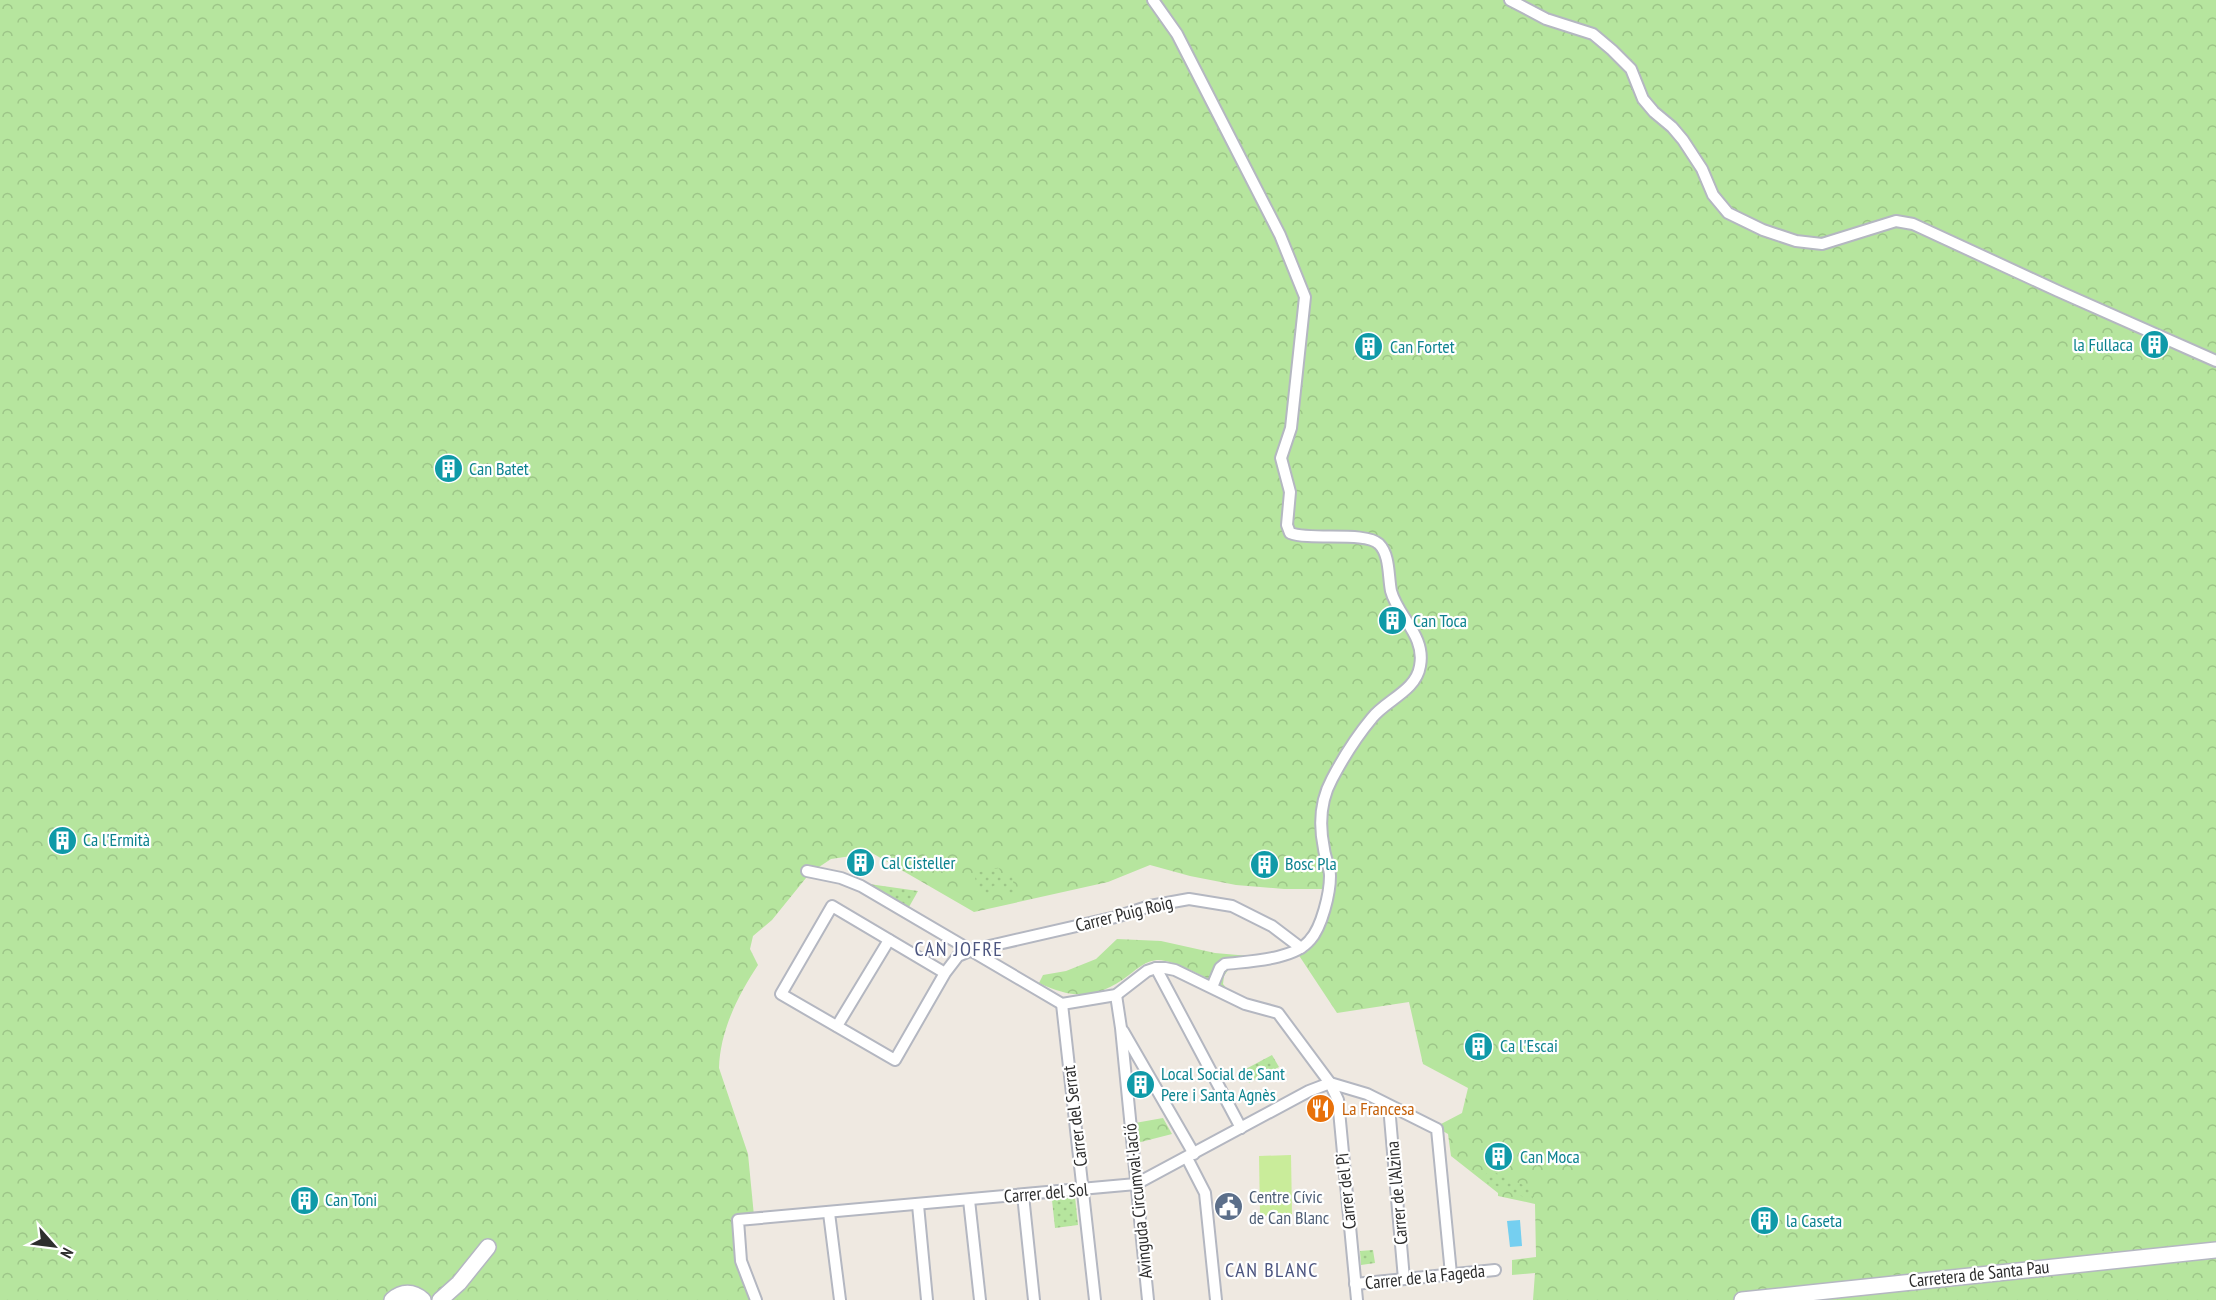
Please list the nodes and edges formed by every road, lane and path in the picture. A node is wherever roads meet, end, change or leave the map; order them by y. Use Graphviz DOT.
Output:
graph roads {
  1 [pos="1153,0"];
  2 [pos="1510,0"];
  3 [pos="2216,361"];
  4 [pos="807,871"];
  5 [pos="889,940"];
  6 [pos="1301,948"];
  7 [pos="972,950"];
  8 [pos="1156,968"];
  9 [pos="945,973"];
  10 [pos="1212,987"];
  11 [pos="1116,995"];
  12 [pos="1062,1004"];
  13 [pos="837,1026"];
  14 [pos="1121,1028"];
  15 [pos="1330,1083"];
  16 [pos="1389,1106"];
  17 [pos="1241,1128"];
  18 [pos="1190,1156"];
  19 [pos="1136,1184"];
  20 [pos="1084,1190"];
  21 [pos="1023,1195"];
  22 [pos="969,1200"];
  23 [pos="918,1205"];
  24 [pos="829,1213"];
  25 [pos="488,1247"];
  26 [pos="2216,1250"];
  27 [pos="1496,1270"];
  28 [pos="1451,1274"];
  29 [pos="1404,1279"];
  30 [pos="1355,1284"];
  31 [pos="392,1300"];
  32 [pos="423,1300"];
  33 [pos="440,1300"];
  34 [pos="756,1300"];
  35 [pos="840,1300"];
  36 [pos="927,1300"];
  37 [pos="980,1300"];
  38 [pos="1034,1300"];
  39 [pos="1095,1300"];
  40 [pos="1148,1300"];
  41 [pos="1216,1300"];
  42 [pos="1357,1300"];
  43 [pos="1742,1300"];
  1 -- 6 [label="street"];
  2 -- 3 [label="street"];
  4 -- 7 [label="street"];
  5 -- 9 [label="street"];
  5 -- 13 [label="street"];
  5 -- 13 [label="street"];
  6 -- 7 [label="street, Carrer Puig Roig"];
  6 -- 10 [label="street"];
  7 -- 9 [label="street, Carrer Puig Roig"];
  7 -- 12 [label="street"];
  8 -- 10 [label="street"];
  8 -- 11 [label="street"];
  8 -- 17 [label="street"];
  9 -- 13 [label="street, Carrer Puig Roig"];
  10 -- 15 [label="street"];
  11 -- 12 [label="street"];
  11 -- 14 [label="street, Avinguda Circumval·lació"];
  12 -- 20 [label="street, Carrer del Serrat"];
  14 -- 18 [label="street"];
  14 -- 19 [label="street, Avinguda Circumval·lació"];
  15 -- 16 [label="street"];
  15 -- 17 [label="street, Carrer del Sol"];
  15 -- 30 [label="street, Carrer del Pi"];
  16 -- 28 [label="street"];
  16 -- 29 [label="street, Carrer de l'Alzina"];
  17 -- 18 [label="street, Carrer del Sol"];
  18 -- 19 [label="street, Carrer del Sol"];
  18 -- 41 [label="street"];
  19 -- 20 [label="street, Carrer del Sol"];
  19 -- 40 [label="street, Avinguda Circumval·lació"];
  20 -- 21 [label="street, Carrer del Sol"];
  20 -- 39 [label="street, Carrer del Serrat"];
  21 -- 22 [label="street, Carrer del Sol"];
  21 -- 38 [label="street"];
  22 -- 23 [label="street, Carrer del Sol"];
  22 -- 37 [label="street"];
  23 -- 24 [label="street, Carrer del Sol"];
  23 -- 36 [label="street"];
  24 -- 34 [label="street, Carrer del Sol"];
  24 -- 35 [label="street"];
  25 -- 33 [label="main road"];
  26 -- 43 [label="main road, Carretera de Santa Pau"];
  27 -- 28 [label="street, Carrer de la Fageda"];
  28 -- 29 [label="street, Carrer de la Fageda"];
  29 -- 30 [label="street, Carrer de la Fageda"];
  30 -- 42 [label="street, Carrer del Pi"];
  31 -- 32 [label="main road"];
}
